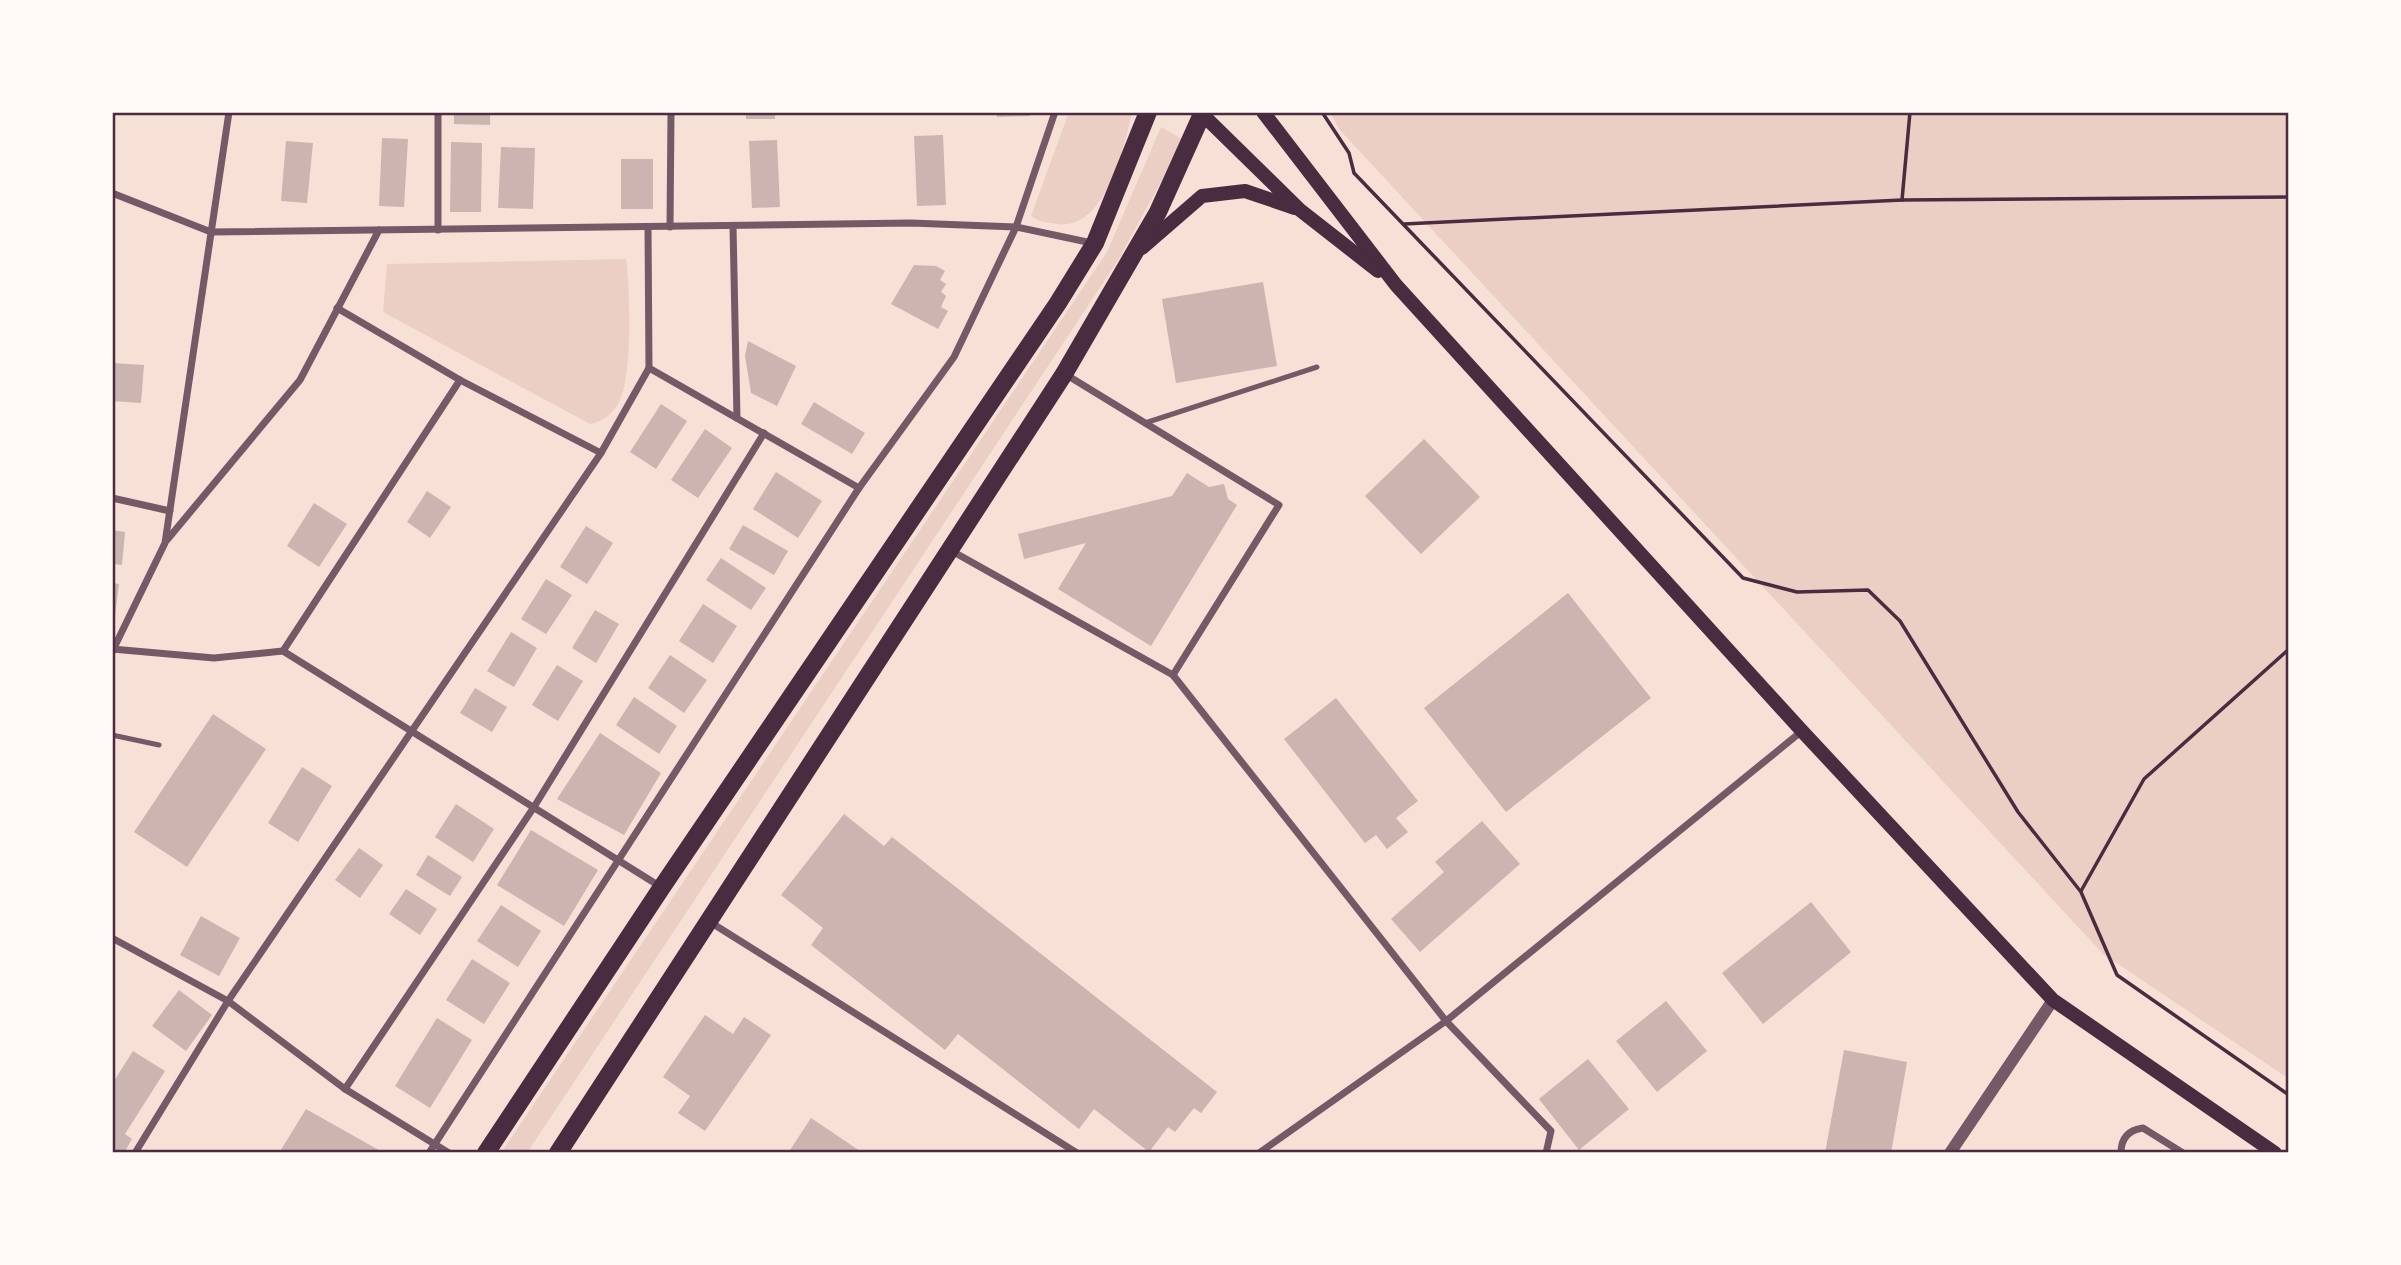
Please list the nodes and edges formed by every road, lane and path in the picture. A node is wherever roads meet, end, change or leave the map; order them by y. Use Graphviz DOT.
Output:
graph roads {
  1 [pos="229,112"];
  2 [pos="438,112"];
  3 [pos="671,112"];
  4 [pos="1055,112"];
  5 [pos="1148,112"];
  6 [pos="1263,112"];
  7 [pos="1322,112"];
  8 [pos="1910,112"];
  9 [pos="1202,113"];
  10 [pos="112,193"];
  11 [pos="2289,197"];
  12 [pos="1902,200"];
  13 [pos="1300,210"];
  14 [pos="1404,224"];
  15 [pos="733,226"];
  16 [pos="648,227"];
  17 [pos="670,227"];
  18 [pos="1016,227"];
  19 [pos="379,230"];
  20 [pos="438,230"];
  21 [pos="211,232"];
  22 [pos="1094,243"];
  23 [pos="1136,253"];
  24 [pos="1395,285"];
  25 [pos="337,309"];
  26 [pos="1317,367"];
  27 [pos="649,368"];
  28 [pos="1065,374"];
  29 [pos="460,380"];
  30 [pos="737,418"];
  31 [pos="1145,423"];
  32 [pos="764,433"];
  33 [pos="601,453"];
  34 [pos="859,488"];
  35 [pos="112,498"];
  36 [pos="170,512"];
  37 [pos="165,543"];
  38 [pos="950,550"];
  39 [pos="2289,649"];
  40 [pos="113,650"];
  41 [pos="283,651"];
  42 [pos="1173,675"];
  43 [pos="410,730"];
  44 [pos="1802,731"];
  45 [pos="112,735"];
  46 [pos="159,745"];
  47 [pos="534,807"];
  48 [pos="618,860"];
  49 [pos="662,887"];
  50 [pos="2081,892"];
  51 [pos="708,921"];
  52 [pos="112,937"];
  53 [pos="2053,1000"];
  54 [pos="228,1001"];
  55 [pos="1446,1021"];
  56 [pos="345,1089"];
  57 [pos="2289,1095"];
  58 [pos="435,1144"];
  59 [pos="2119,1151"];
  60 [pos="135,1153"];
  61 [pos="429,1153"];
  62 [pos="449,1153"];
  63 [pos="486,1153"];
  64 [pos="558,1153"];
  65 [pos="1077,1153"];
  66 [pos="1259,1153"];
  67 [pos="1546,1153"];
  68 [pos="1950,1153"];
  69 [pos="2183,1153"];
  70 [pos="2275,1153"];
  1 -- 21 [label="street"];
  2 -- 20 [label="street"];
  3 -- 17 [label="street"];
  4 -- 18 [label="street"];
  5 -- 22 [label="main road"];
  6 -- 24 [label="main road"];
  7 -- 14 [label="path"];
  8 -- 12 [label="path"];
  9 -- 13 [label="main road"];
  9 -- 23 [label="main road"];
  10 -- 21 [label="street"];
  11 -- 12 [label="path"];
  12 -- 14 [label="path"];
  13 -- 23 [label="main road"];
  13 -- 24 [label="main road"];
  14 -- 50 [label="path"];
  15 -- 17 [label="street"];
  15 -- 18 [label="street"];
  15 -- 30 [label="street"];
  16 -- 17 [label="street"];
  16 -- 20 [label="street"];
  16 -- 27 [label="street"];
  18 -- 22 [label="street"];
  18 -- 34 [label="street"];
  19 -- 20 [label="street"];
  19 -- 21 [label="street"];
  19 -- 25 [label="street"];
  21 -- 36 [label="street"];
  22 -- 49 [label="main road"];
  23 -- 28 [label="main road"];
  24 -- 44 [label="main road"];
  25 -- 29 [label="street"];
  25 -- 37 [label="street"];
  26 -- 31 [label="lane"];
  27 -- 30 [label="street"];
  27 -- 33 [label="street"];
  28 -- 31 [label="street"];
  28 -- 38 [label="main road"];
  29 -- 33 [label="street"];
  29 -- 41 [label="street"];
  30 -- 32 [label="street"];
  31 -- 42 [label="street"];
  32 -- 34 [label="street"];
  32 -- 47 [label="street"];
  33 -- 43 [label="street"];
  34 -- 48 [label="street"];
  35 -- 36 [label="street"];
  36 -- 37 [label="street"];
  37 -- 40 [label="street"];
  38 -- 42 [label="street"];
  38 -- 51 [label="main road"];
  39 -- 50 [label="path"];
  40 -- 41 [label="street"];
  41 -- 43 [label="street"];
  42 -- 55 [label="street"];
  43 -- 47 [label="street"];
  43 -- 54 [label="street"];
  44 -- 53 [label="main road"];
  44 -- 55 [label="street"];
  45 -- 46 [label="lane"];
  47 -- 48 [label="street"];
  47 -- 56 [label="street"];
  48 -- 49 [label="street"];
  48 -- 58 [label="street"];
  49 -- 63 [label="main road"];
  50 -- 57 [label="path"];
  51 -- 64 [label="main road"];
  51 -- 65 [label="street"];
  52 -- 54 [label="street"];
  53 -- 68 [label="street"];
  53 -- 70 [label="main road"];
  54 -- 56 [label="street"];
  54 -- 60 [label="street"];
  55 -- 66 [label="street"];
  55 -- 67 [label="street"];
  56 -- 58 [label="street"];
  58 -- 61 [label="street"];
  58 -- 62 [label="street"];
  59 -- 69 [label="street"];
}
